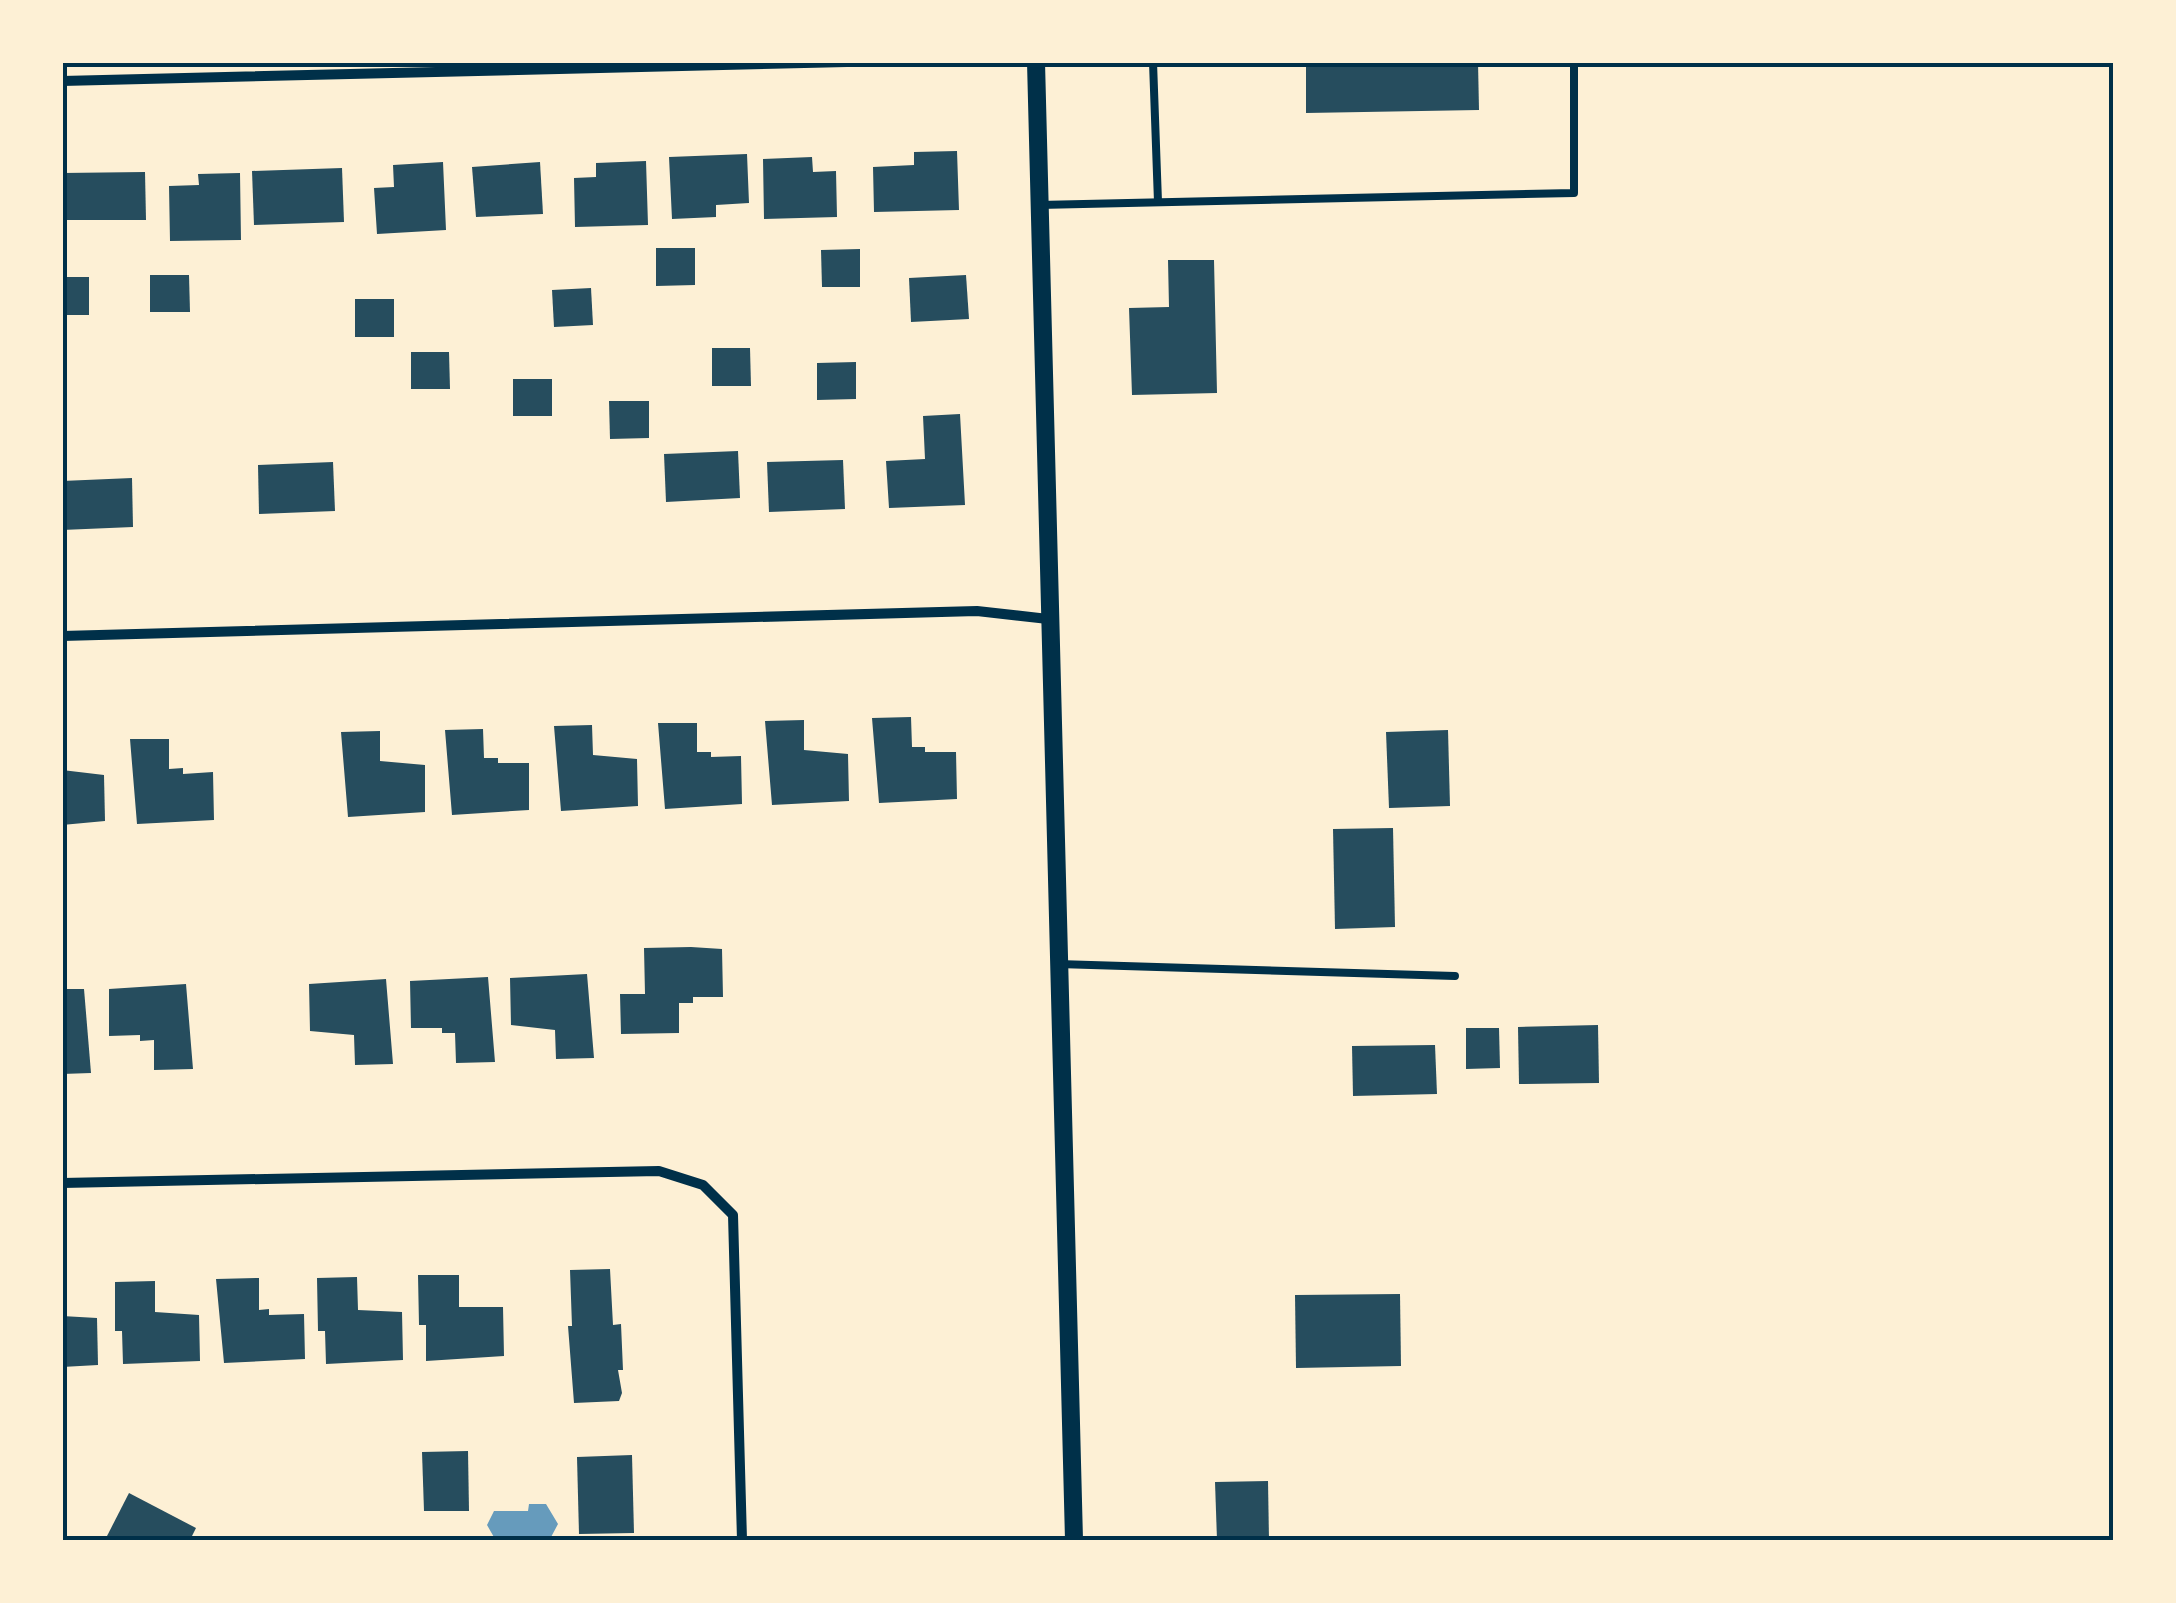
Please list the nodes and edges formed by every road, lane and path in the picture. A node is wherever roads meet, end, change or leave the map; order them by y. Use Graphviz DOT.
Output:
graph roads {
  1 [pos="847,62"];
  2 [pos="1036,62"];
  3 [pos="1153,62"];
  4 [pos="1574,62"];
  5 [pos="62,81"];
  6 [pos="1158,202"];
  7 [pos="1039,204"];
  8 [pos="1048,619"];
  9 [pos="62,636"];
  10 [pos="1058,964"];
  11 [pos="1455,976"];
  12 [pos="62,1183"];
  13 [pos="742,1540"];
  14 [pos="1074,1540"];
  1 -- 5 [label="street"];
  2 -- 7 [label="street"];
  3 -- 6 [label="lane"];
  4 -- 6 [label="lane"];
  6 -- 7 [label="lane"];
  7 -- 8 [label="street"];
  8 -- 9 [label="street"];
  8 -- 10 [label="street"];
  10 -- 11 [label="lane"];
  10 -- 14 [label="street"];
  12 -- 13 [label="street"];
}
